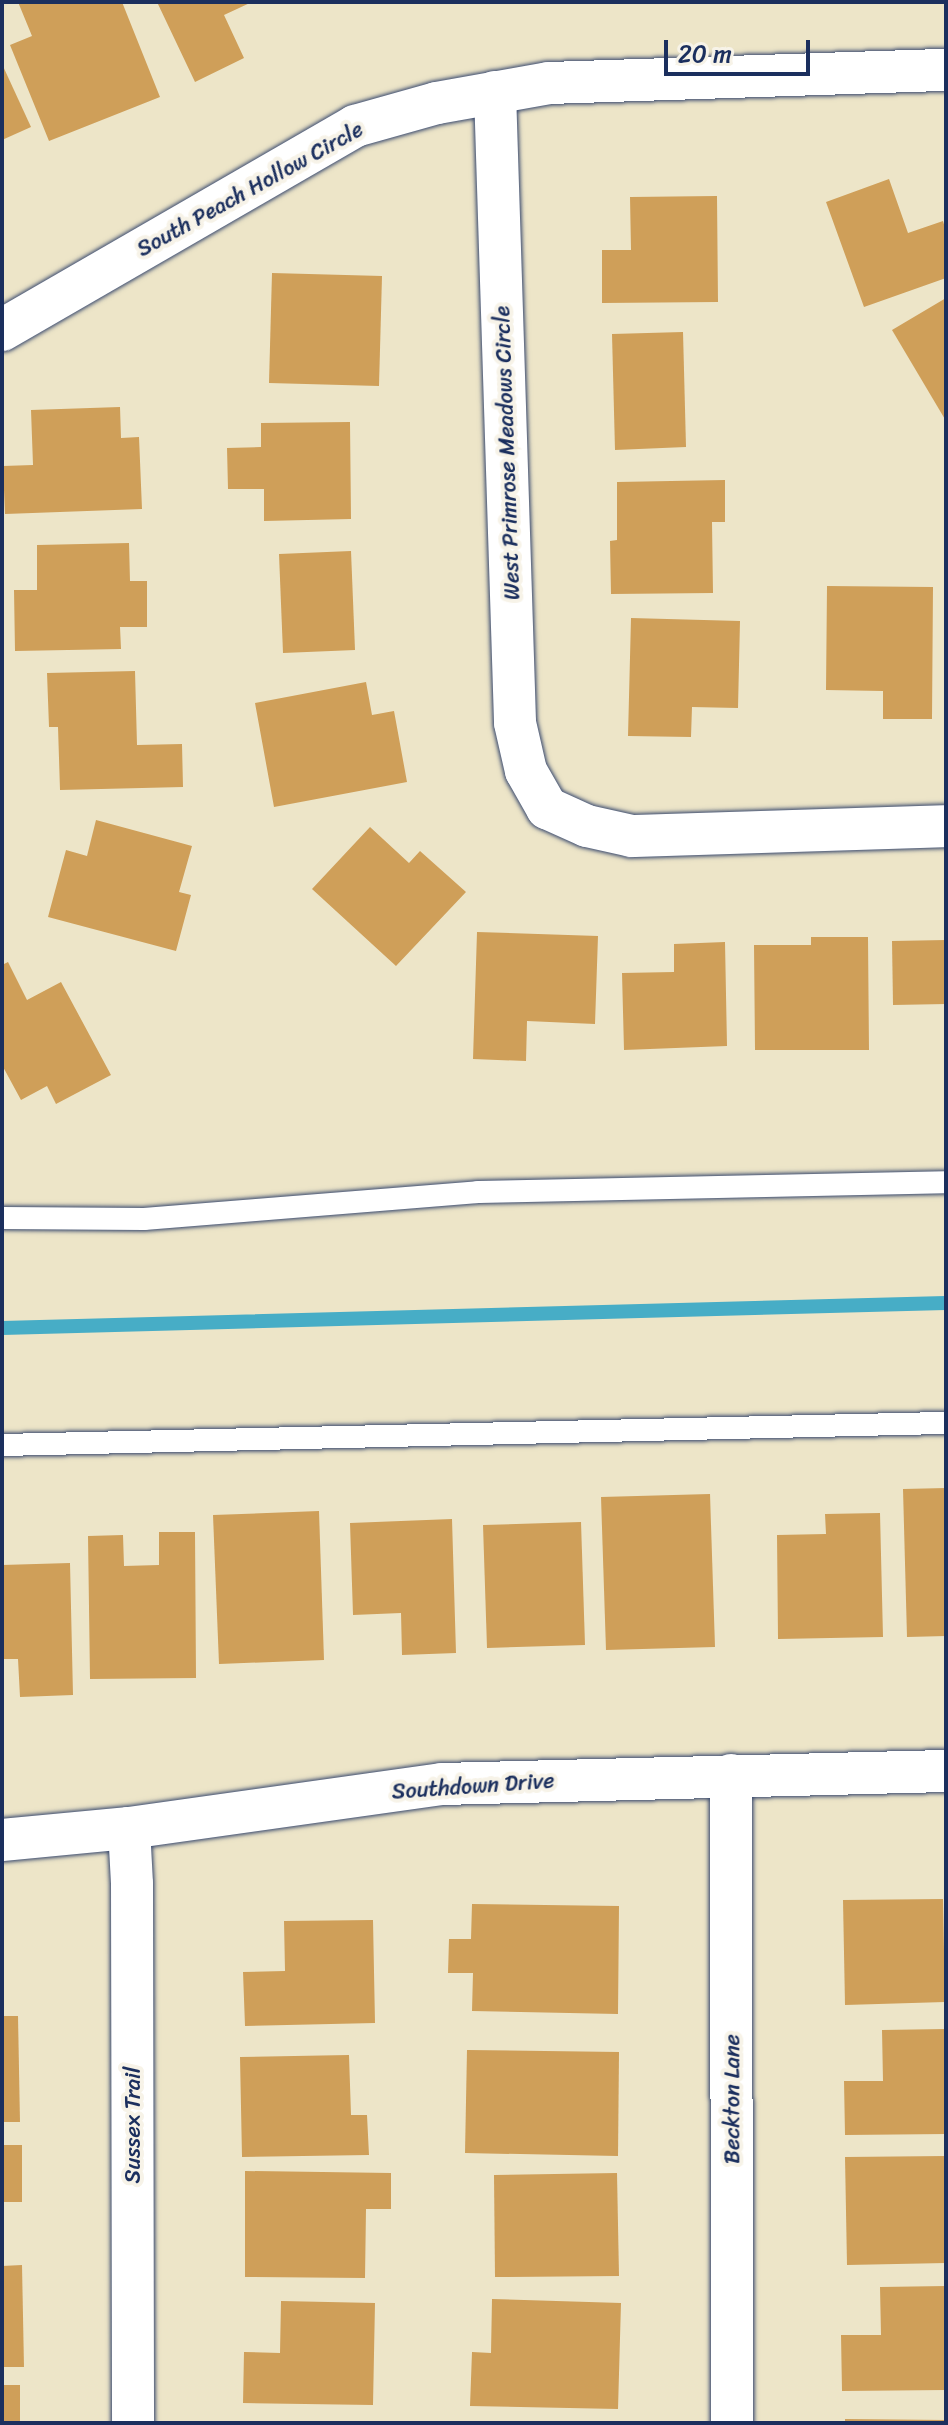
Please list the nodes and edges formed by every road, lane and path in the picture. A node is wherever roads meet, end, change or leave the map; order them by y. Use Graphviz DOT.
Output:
graph roads {
  1 [pos="946,70"];
  2 [pos="495,92"];
  3 [pos="2,330"];
  4 [pos="946,826"];
  5 [pos="946,1182"];
  6 [pos="2,1218"];
  7 [pos="946,1423"];
  8 [pos="2,1445"];
  9 [pos="946,1771"];
  10 [pos="731,1775"];
  11 [pos="129,1828"];
  12 [pos="2,1840"];
  13 [pos="133,2423"];
  14 [pos="732,2423"];
  1 -- 2 [label="street, South Peach Hollow Circle"];
  2 -- 3 [label="street, South Peach Hollow Circle"];
  2 -- 4 [label="street, West Primrose Meadows Circle"];
  5 -- 6 [label="lane"];
  7 -- 8 [label="lane"];
  9 -- 10 [label="street, Southdown Drive"];
  10 -- 11 [label="street, Southdown Drive"];
  10 -- 14 [label="street, Beckton Lane"];
  11 -- 12 [label="street, Southdown Drive"];
  11 -- 13 [label="street, Sussex Trail"];
}
